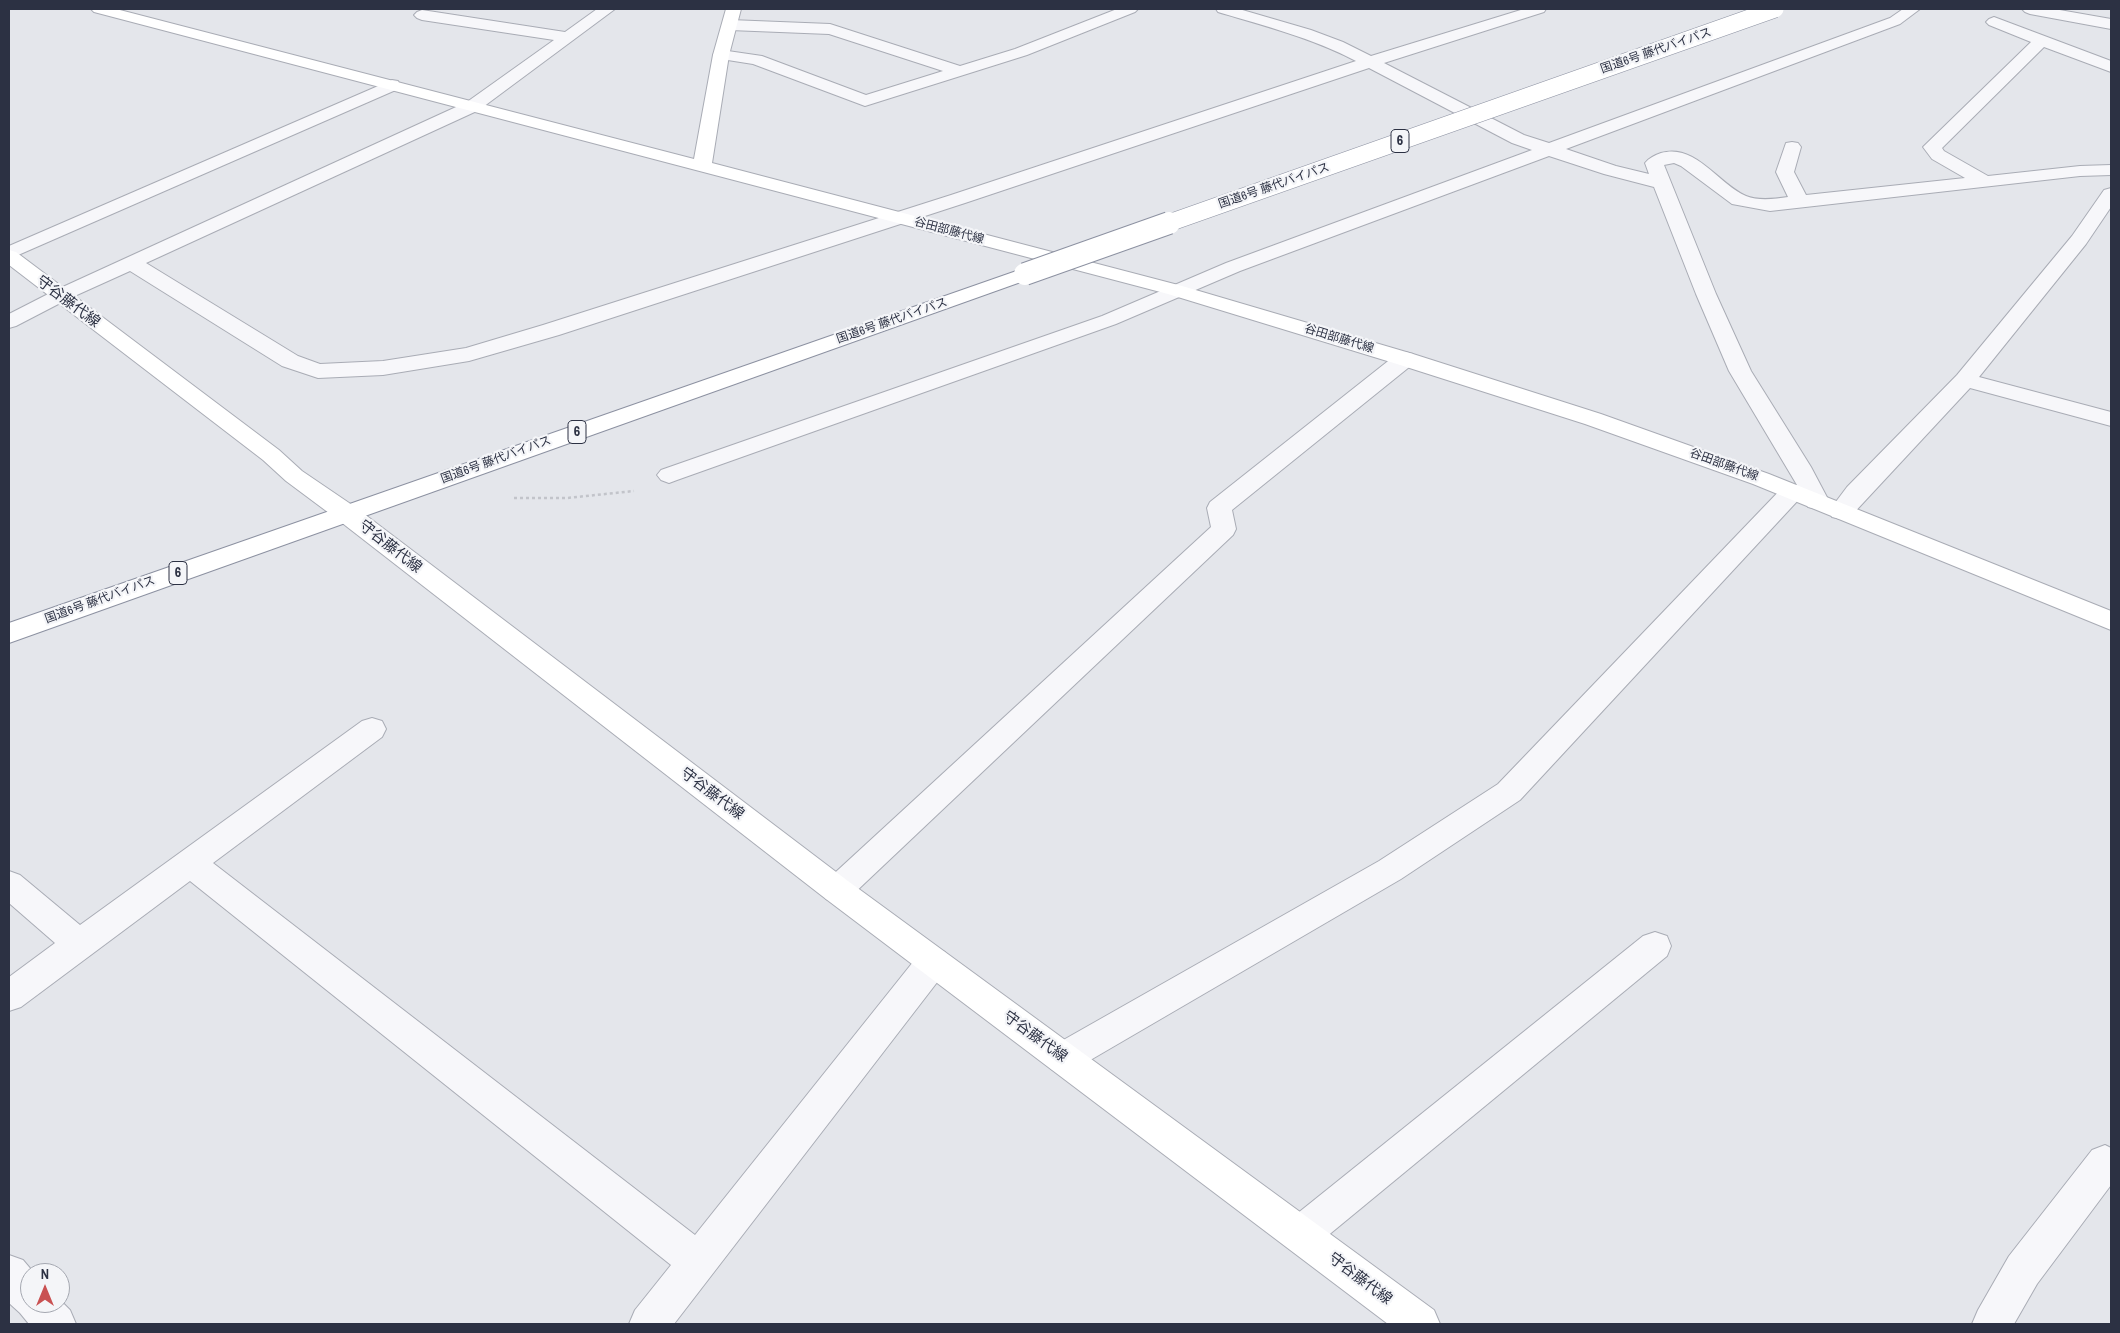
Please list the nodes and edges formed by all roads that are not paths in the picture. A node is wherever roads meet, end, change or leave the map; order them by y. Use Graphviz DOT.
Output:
graph roads {
  1 [pos="99,9"];
  2 [pos="607,9"];
  3 [pos="734,9"];
  4 [pos="1130,9"];
  5 [pos="1223,9"];
  6 [pos="1539,9"];
  7 [pos="1775,9"];
  8 [pos="1913,9"];
  9 [pos="2030,9"];
  10 [pos="422,15"];
  11 [pos="1994,22"];
  12 [pos="2111,24"];
  13 [pos="730,25"];
  14 [pos="568,37"];
  15 [pos="2042,41"];
  16 [pos="721,55"];
  17 [pos="1370,62"];
  18 [pos="2111,67"];
  19 [pos="960,71"];
  20 [pos="392,85"];
  21 [pos="472,106"];
  22 [pos="1792,147"];
  23 [pos="1550,150"];
  24 [pos="702,167"];
  25 [pos="2111,170"];
  26 [pos="1986,182"];
  27 [pos="1662,183"];
  28 [pos="2111,194"];
  29 [pos="1800,202"];
  30 [pos="898,218"];
  31 [pos="9,255"];
  32 [pos="132,263"];
  33 [pos="1175,290"];
  34 [pos="61,296"];
  35 [pos="9,322"];
  36 [pos="1404,359"];
  37 [pos="1965,380"];
  38 [pos="2111,420"];
  39 [pos="669,474"];
  40 [pos="1805,496"];
  41 [pos="1841,511"];
  42 [pos="346,513"];
  43 [pos="2111,621"];
  44 [pos="9,633"];
  45 [pos="372,729"];
  46 [pos="190,863"];
  47 [pos="9,884"];
  48 [pos="837,890"];
  49 [pos="79,944"];
  50 [pos="1655,946"];
  51 [pos="933,962"];
  52 [pos="9,996"];
  53 [pos="1063,1058"];
  54 [pos="2105,1163"];
  55 [pos="1301,1234"];
  56 [pos="698,1262"];
  57 [pos="9,1274"];
  58 [pos="20,1286"];
  59 [pos="46,1313"];
  60 [pos="56,1324"];
  61 [pos="649,1324"];
  62 [pos="1420,1324"];
  63 [pos="1992,1324"];
  1 -- 20 [label="main road, 谷田部藤代線"];
  2 -- 14 [label="street"];
  3 -- 13 [label="main road"];
  4 -- 19 [label="street"];
  5 -- 17 [label="street"];
  6 -- 17 [label="street"];
  7 -- 42 [label="main road, 国道6号 藤代バイパス / 6, bridge"];
  8 -- 23 [label="street"];
  9 -- 12 [label="street"];
  10 -- 14 [label="street"];
  11 -- 15 [label="street"];
  13 -- 16 [label="main road"];
  13 -- 19 [label="street"];
  14 -- 21 [label="street"];
  15 -- 18 [label="street"];
  15 -- 26 [label="street"];
  16 -- 19 [label="street"];
  16 -- 24 [label="main road"];
  17 -- 23 [label="street"];
  17 -- 30 [label="street"];
  20 -- 21 [label="main road, 谷田部藤代線"];
  20 -- 31 [label="street"];
  21 -- 24 [label="main road, 谷田部藤代線"];
  21 -- 32 [label="street"];
  22 -- 29 [label="street"];
  23 -- 27 [label="street"];
  23 -- 33 [label="street"];
  24 -- 30 [label="main road, 谷田部藤代線"];
  25 -- 26 [label="street"];
  26 -- 29 [label="street"];
  27 -- 29 [label="street"];
  27 -- 40 [label="street"];
  28 -- 37 [label="street"];
  30 -- 32 [label="street"];
  30 -- 33 [label="main road, 谷田部藤代線"];
  31 -- 34 [label="main road, 守谷藤代線"];
  32 -- 34 [label="street"];
  33 -- 36 [label="main road, 谷田部藤代線"];
  33 -- 39 [label="street"];
  34 -- 35 [label="street"];
  34 -- 42 [label="main road, 守谷藤代線"];
  36 -- 40 [label="main road, 谷田部藤代線"];
  36 -- 48 [label="street"];
  37 -- 38 [label="street"];
  37 -- 41 [label="street"];
  40 -- 41 [label="main road, 谷田部藤代線"];
  40 -- 53 [label="street"];
  41 -- 43 [label="main road, 谷田部藤代線"];
  42 -- 44 [label="main road, 国道6号 藤代バイパス / 6"];
  42 -- 48 [label="main road, 守谷藤代線"];
  45 -- 46 [label="street"];
  46 -- 49 [label="street"];
  46 -- 56 [label="street"];
  47 -- 49 [label="street"];
  48 -- 51 [label="main road, 守谷藤代線"];
  49 -- 52 [label="street"];
  50 -- 55 [label="street"];
  51 -- 53 [label="main road, 守谷藤代線"];
  51 -- 56 [label="street"];
  53 -- 55 [label="main road, 守谷藤代線"];
  54 -- 63 [label="street"];
  55 -- 62 [label="main road, 守谷藤代線"];
  56 -- 61 [label="street"];
  57 -- 58 [label="street"];
  59 -- 60 [label="street"];
}
